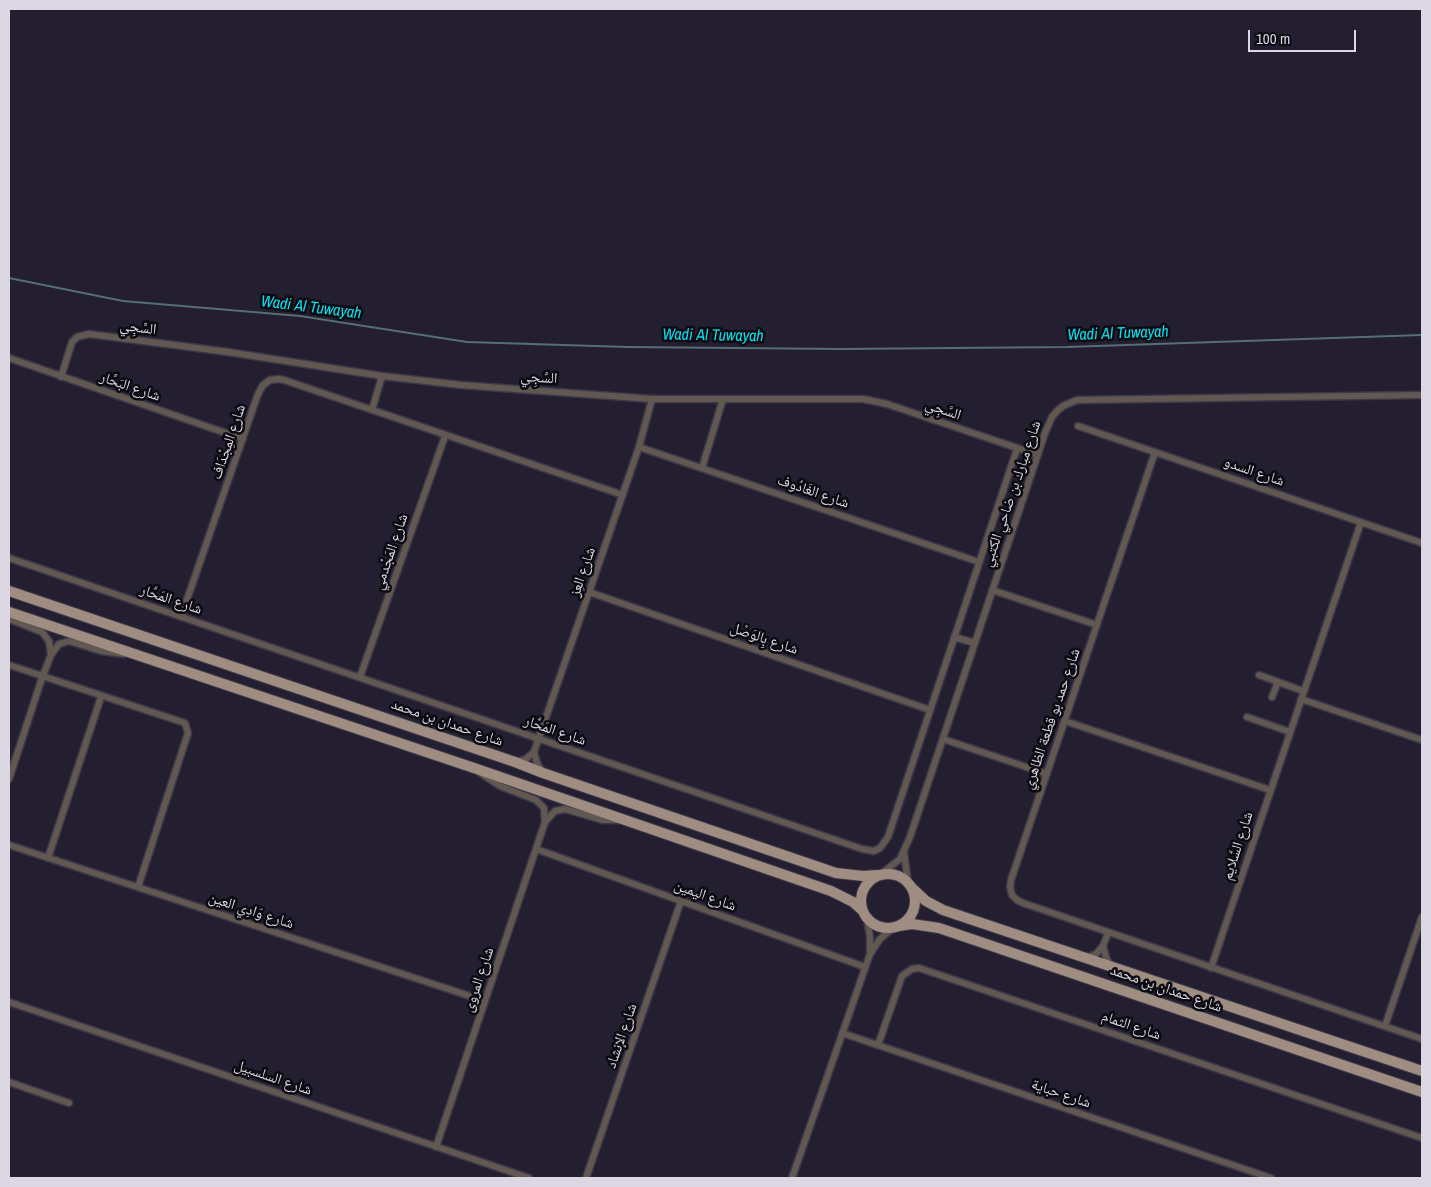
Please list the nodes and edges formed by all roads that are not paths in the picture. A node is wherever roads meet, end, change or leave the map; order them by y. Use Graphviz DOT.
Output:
graph roads {
  1 [pos="9,358"];
  2 [pos="382,376"];
  3 [pos="61,377"];
  4 [pos="1422,395"];
  5 [pos="652,399"];
  6 [pos="722,399"];
  7 [pos="372,410"];
  8 [pos="1078,426"];
  9 [pos="445,436"];
  10 [pos="243,439"];
  11 [pos="639,447"];
  12 [pos="1017,449"];
  13 [pos="1155,452"];
  14 [pos="1038,455"];
  15 [pos="702,468"];
  16 [pos="623,495"];
  17 [pos="1361,522"];
  18 [pos="1422,543"];
  19 [pos="9,558"];
  20 [pos="979,562"];
  21 [pos="992,590"];
  22 [pos="9,591"];
  23 [pos="589,592"];
  24 [pos="9,612"];
  25 [pos="181,617"];
  26 [pos="9,619"];
  27 [pos="1097,625"];
  28 [pos="954,637"];
  29 [pos="975,644"];
  30 [pos="133,654"];
  31 [pos="51,655"];
  32 [pos="9,666"];
  33 [pos="1259,675"];
  34 [pos="42,678"];
  35 [pos="360,678"];
  36 [pos="1278,682"];
  37 [pos="1304,691"];
  38 [pos="101,697"];
  39 [pos="1272,697"];
  40 [pos="1301,699"];
  41 [pos="930,710"];
  42 [pos="1248,717"];
  43 [pos="1065,722"];
  44 [pos="1290,732"];
  45 [pos="538,739"];
  46 [pos="943,739"];
  47 [pos="1422,740"];
  48 [pos="534,752"];
  49 [pos="515,762"];
  50 [pos="474,768"];
  51 [pos="543,773"];
  52 [pos="1047,774"];
  53 [pos="9,779"];
  54 [pos="1270,790"];
  55 [pos="623,820"];
  56 [pos="545,822"];
  57 [pos="9,845"];
  58 [pos="536,849"];
  59 [pos="904,852"];
  60 [pos="48,858"];
  61 [pos="879,875"];
  62 [pos="910,885"];
  63 [pos="138,887"];
  64 [pos="681,901"];
  65 [pos="864,915"];
  66 [pos="1422,916"];
  67 [pos="896,927"];
  68 [pos="1108,933"];
  69 [pos="1103,946"];
  70 [pos="870,954"];
  71 [pos="1086,958"];
  72 [pos="1110,966"];
  73 [pos="865,967"];
  74 [pos="1211,968"];
  75 [pos="485,1001"];
  76 [pos="9,1002"];
  77 [pos="1385,1026"];
  78 [pos="842,1033"];
  79 [pos="1422,1039"];
  80 [pos="878,1045"];
  81 [pos="1422,1071"];
  82 [pos="9,1082"];
  83 [pos="1422,1092"];
  84 [pos="69,1103"];
  85 [pos="1422,1138"];
  86 [pos="436,1146"];
  87 [pos="529,1178"];
  88 [pos="586,1178"];
  89 [pos="792,1178"];
  90 [pos="1271,1178"];
  1 -- 3 [label="street, شارع البَحَّار"];
  2 -- 3 [label="street, السَّجِي"];
  2 -- 5 [label="street, السَّجِي"];
  2 -- 7 [label="street"];
  3 -- 10 [label="street, شارع البَحَّار"];
  4 -- 14 [label="street, شارع مبارك بن ضاحي الكتبي"];
  5 -- 6 [label="street, السَّجِي"];
  5 -- 11 [label="street, شارع العِز"];
  6 -- 12 [label="street, السَّجِي"];
  6 -- 15 [label="street"];
  7 -- 9 [label="street, شارع المِجْدَاف"];
  7 -- 10 [label="street, شارع المِجْدَاف"];
  8 -- 13 [label="street, شارع السدو"];
  9 -- 16 [label="street, شارع المِجْدَاف"];
  9 -- 35 [label="street, شارع المَجْدمي"];
  10 -- 25 [label="street, شارع المِجْدَاف"];
  11 -- 15 [label="street, شارع الغَادُوف"];
  11 -- 16 [label="street, شارع العِز"];
  12 -- 14 [label="street, السَّجِي"];
  12 -- 20 [label="street, شارع المَحَّار"];
  13 -- 17 [label="street, شارع السدو"];
  13 -- 27 [label="street, شارع حمد بو قطعة الظاهري"];
  14 -- 21 [label="street, شارع مبارك بن ضاحي الكتبي"];
  15 -- 20 [label="street, شارع الغَادُوف"];
  16 -- 23 [label="street, شارع العِز"];
  17 -- 18 [label="street, شارع السدو"];
  17 -- 37 [label="street, شارع السَّلايم"];
  19 -- 25 [label="street, شارع المَحَّار"];
  20 -- 28 [label="street, شارع المَحَّار"];
  21 -- 27 [label="street"];
  21 -- 29 [label="street, شارع مبارك بن ضاحي الكتبي"];
  22 -- 49 [label="main road, شارع حمدان بن محمد"];
  23 -- 41 [label="street, شارع بِالوَصْل"];
  23 -- 45 [label="street, شارع العِز"];
  24 -- 30 [label="main road"];
  25 -- 35 [label="street, شارع المَحَّار"];
  26 -- 31 [label="street"];
  27 -- 43 [label="street, شارع حمد بو قطعة الظاهري"];
  28 -- 29 [label="street"];
  28 -- 41 [label="street, شارع المَحَّار"];
  29 -- 46 [label="street, شارع مبارك بن ضاحي الكتبي"];
  30 -- 31 [label="street"];
  30 -- 50 [label="main road"];
  31 -- 34 [label="street"];
  32 -- 34 [label="street"];
  33 -- 36 [label="street"];
  34 -- 38 [label="street"];
  34 -- 53 [label="street"];
  35 -- 45 [label="street, شارع المَحَّار"];
  36 -- 37 [label="street"];
  36 -- 39 [label="street"];
  37 -- 40 [label="street, شارع السَّلايم"];
  38 -- 60 [label="street"];
  38 -- 63 [label="street"];
  40 -- 44 [label="street, شارع السَّلايم"];
  40 -- 47 [label="street"];
  41 -- 45 [label="street, شارع المَحَّار"];
  42 -- 44 [label="street"];
  43 -- 52 [label="street, شارع حمد بو قطعة الظاهري"];
  43 -- 54 [label="street"];
  44 -- 54 [label="street, شارع السَّلايم"];
  45 -- 48 [label="street, شارع العِز"];
  46 -- 52 [label="street"];
  46 -- 59 [label="street, شارع مبارك بن ضاحي الكتبي"];
  48 -- 49 [label="street"];
  48 -- 51 [label="street"];
  49 -- 51 [label="main road, شارع حمدان بن محمد"];
  50 -- 55 [label="main road"];
  50 -- 56 [label="street"];
  51 -- 61 [label="main road, شارع حمدان بن محمد"];
  52 -- 68 [label="street, شارع حمد بو قطعة الظاهري"];
  54 -- 74 [label="street, شارع السَّلايم"];
  55 -- 56 [label="street"];
  55 -- 65 [label="main road"];
  56 -- 58 [label="street, شارع المروى"];
  57 -- 60 [label="street, شارع وَادِي العين"];
  58 -- 64 [label="street, شارع اليمين"];
  58 -- 75 [label="street, شارع المروى"];
  59 -- 61 [label="street, شارع مبارك بن ضاحي الكتبي"];
  59 -- 62 [label="street, شارع مبارك بن ضاحي الكتبي"];
  60 -- 63 [label="street, شارع وَادِي العين"];
  61 -- 62 [label="main road"];
  61 -- 65 [label="main road"];
  62 -- 67 [label="main road"];
  62 -- 71 [label="main road, شارع حمدان بن محمد"];
  63 -- 75 [label="street, شارع وَادِي العين"];
  64 -- 73 [label="street, شارع اليمين"];
  64 -- 88 [label="street, شارع الإنشاد"];
  65 -- 67 [label="main road"];
  65 -- 70 [label="street"];
  66 -- 77 [label="street"];
  67 -- 70 [label="street"];
  67 -- 83 [label="main road, شارع حمدان بن محمد"];
  68 -- 69 [label="street"];
  68 -- 74 [label="street, شارع حمد بو قطعة الظاهري"];
  69 -- 71 [label="street"];
  69 -- 72 [label="street"];
  70 -- 73 [label="street"];
  71 -- 72 [label="main road, شارع حمدان بن محمد"];
  72 -- 81 [label="main road, شارع حمدان بن محمد"];
  73 -- 78 [label="street"];
  74 -- 77 [label="street, شارع حمد بو قطعة الظاهري"];
  75 -- 86 [label="street, شارع المروى"];
  76 -- 86 [label="street, شارع السلسبيل"];
  77 -- 79 [label="street, شارع حمد بو قطعة الظاهري"];
  78 -- 80 [label="street, شارع حباية"];
  78 -- 89 [label="street"];
  80 -- 85 [label="street, شارع الثمام"];
  80 -- 90 [label="street, شارع حباية"];
  82 -- 84 [label="street"];
  86 -- 87 [label="street, شارع السلسبيل"];
}
